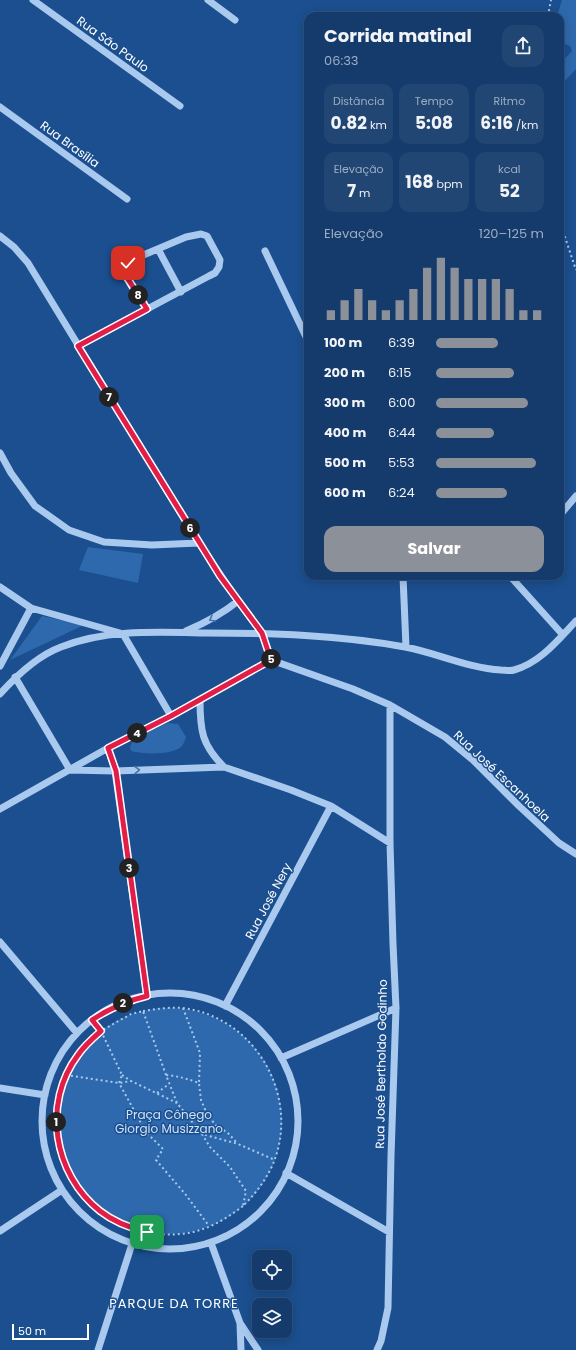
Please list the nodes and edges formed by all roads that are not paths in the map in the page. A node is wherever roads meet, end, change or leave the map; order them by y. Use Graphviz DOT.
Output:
graph roads {
  1 [pos="33,0"];
  2 [pos="208,0"];
  3 [pos="235,20"];
  4 [pos="180,106"];
  5 [pos="0,107"];
  6 [pos="127,199"];
  7 [pos="0,236"];
  8 [pos="158,249"];
  9 [pos="265,251"];
  10 [pos="181,292"];
  11 [pos="147,309"];
  12 [pos="304,332"];
  13 [pos="78,346"];
  14 [pos="0,453"];
  15 [pos="576,496"];
  16 [pos="564,510"];
  17 [pos="199,542"];
  18 [pos="403,580"];
  19 [pos="514,580"];
  20 [pos="0,587"];
  21 [pos="238,601"];
  22 [pos="31,608"];
  23 [pos="576,621"];
  24 [pos="184,632"];
  25 [pos="262,633"];
  26 [pos="122,634"];
  27 [pos="563,635"];
  28 [pos="406,647"];
  29 [pos="271,660"];
  30 [pos="0,666"];
  31 [pos="15,677"];
  32 [pos="0,694"];
  33 [pos="200,700"];
  34 [pos="390,705"];
  35 [pos="171,716"];
  36 [pos="108,748"];
  37 [pos="224,766"];
  38 [pos="70,770"];
  39 [pos="116,771"];
  40 [pos="331,806"];
  41 [pos="0,809"];
  42 [pos="390,843"];
  43 [pos="576,854"];
  44 [pos="0,942"];
  45 [pos="147,996"];
  46 [pos="225,1006"];
  47 [pos="396,1008"];
  48 [pos="77,1033"];
  49 [pos="280,1058"];
  50 [pos="0,1088"];
  51 [pos="45,1095"];
  52 [pos="286,1174"];
  53 [pos="62,1190"];
  54 [pos="0,1231"];
  55 [pos="389,1232"];
  56 [pos="211,1243"];
  57 [pos="132,1244"];
  58 [pos="240,1324"];
  59 [pos="98,1350"];
  60 [pos="241,1350"];
  61 [pos="258,1350"];
  62 [pos="377,1350"];
  1 -- 4 [label="street, Rua São Paulo"];
  2 -- 3 [label="street"];
  5 -- 6 [label="street, Rua Brasília"];
  7 -- 13 [label="street"];
  8 -- 10 [label="street"];
  8 -- 10 [label="street"];
  8 -- 11 [label="street"];
  9 -- 12 [label="street"];
  10 -- 11 [label="street"];
  11 -- 13 [label="street"];
  13 -- 17 [label="street"];
  14 -- 17 [label="street"];
  15 -- 16 [label="street"];
  17 -- 21 [label="street"];
  18 -- 28 [label="street"];
  19 -- 27 [label="street"];
  20 -- 22 [label="street"];
  21 -- 24 [label="street, one-way"];
  21 -- 25 [label="street"];
  22 -- 26 [label="street"];
  22 -- 30 [label="street"];
  23 -- 27 [label="street"];
  24 -- 25 [label="street"];
  24 -- 26 [label="street"];
  25 -- 28 [label="street"];
  25 -- 29 [label="street"];
  26 -- 31 [label="street"];
  26 -- 35 [label="street"];
  27 -- 28 [label="street"];
  29 -- 33 [label="street"];
  29 -- 34 [label="street, Rua José Escanhoela"];
  31 -- 32 [label="street"];
  31 -- 38 [label="street"];
  33 -- 35 [label="street"];
  33 -- 37 [label="street"];
  34 -- 42 [label="street, Rua José Bertholdo Godinho"];
  34 -- 43 [label="street, Rua José Escanhoela"];
  35 -- 36 [label="street"];
  36 -- 38 [label="street"];
  36 -- 39 [label="street"];
  39 -- 37 [label="street, one-way"];
  37 -- 40 [label="street"];
  38 -- 39 [label="street"];
  38 -- 41 [label="street"];
  39 -- 45 [label="street"];
  40 -- 42 [label="street"];
  40 -- 46 [label="street, Rua José Nery"];
  42 -- 47 [label="street, Rua José Bertholdo Godinho"];
  44 -- 48 [label="street"];
  45 -- 46 [label="street"];
  45 -- 48 [label="street"];
  46 -- 49 [label="street"];
  47 -- 49 [label="street"];
  47 -- 55 [label="street, Rua José Bertholdo Godinho"];
  48 -- 51 [label="street"];
  49 -- 52 [label="street"];
  50 -- 51 [label="street"];
  51 -- 53 [label="street"];
  52 -- 55 [label="street"];
  52 -- 56 [label="street"];
  53 -- 54 [label="street"];
  53 -- 57 [label="street"];
  55 -- 62 [label="street, Rua José Bertholdo Godinho"];
  56 -- 57 [label="street"];
  56 -- 58 [label="street"];
  57 -- 59 [label="street"];
  58 -- 60 [label="street"];
  58 -- 61 [label="street"];
}
